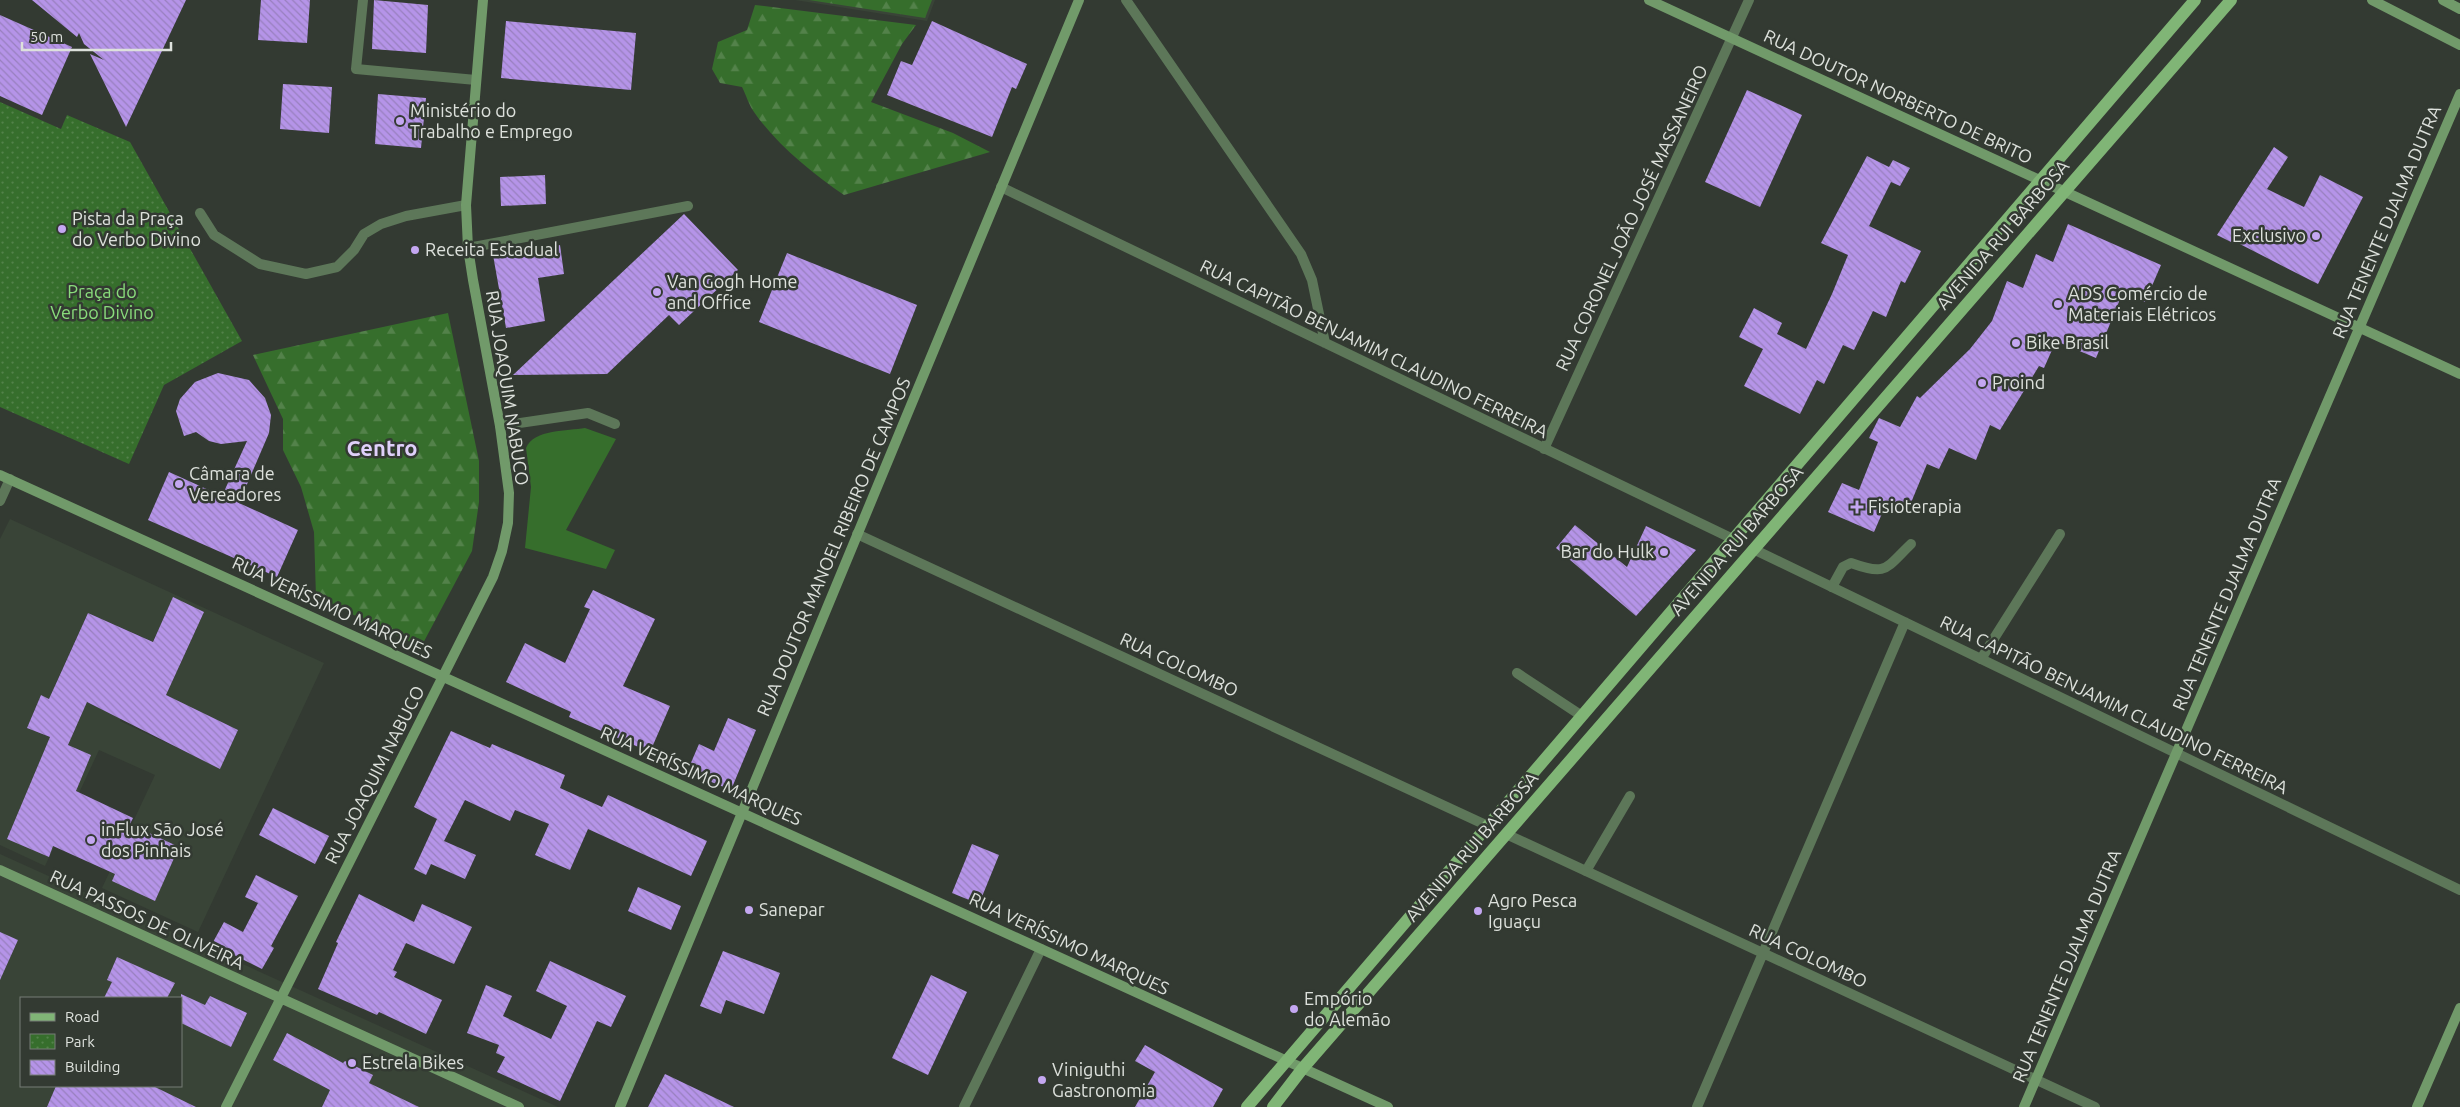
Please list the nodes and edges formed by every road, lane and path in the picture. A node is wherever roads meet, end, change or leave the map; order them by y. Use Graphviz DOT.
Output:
graph roads {
  1 [pos="363,0"];
  2 [pos="483,0"];
  3 [pos="1079,0"];
  4 [pos="1126,0"];
  5 [pos="1649,0"];
  6 [pos="1749,0"];
  7 [pos="2195,0"];
  8 [pos="2231,0"];
  9 [pos="2372,0"];
  10 [pos="2442,0"];
  11 [pos="2460,8"];
  12 [pos="1732,38"];
  13 [pos="2460,45"];
  14 [pos="476,80"];
  15 [pos="2460,94"];
  16 [pos="2040,180"];
  17 [pos="1001,187"];
  18 [pos="2064,192"];
  19 [pos="466,205"];
  20 [pos="688,206"];
  21 [pos="200,213"];
  22 [pos="468,248"];
  23 [pos="2360,328"];
  24 [pos="1325,343"];
  25 [pos="2460,374"];
  26 [pos="615,424"];
  27 [pos="500,426"];
  28 [pos="1544,449"];
  29 [pos="5,477"];
  30 [pos="0,501"];
  31 [pos="857,534"];
  32 [pos="2060,534"];
  33 [pos="1733,539"];
  34 [pos="1911,544"];
  35 [pos="1753,549"];
  36 [pos="1832,587"];
  37 [pos="1905,622"];
  38 [pos="1981,659"];
  39 [pos="1517,673"];
  40 [pos="442,677"];
  41 [pos="1582,716"];
  42 [pos="2176,753"];
  43 [pos="1630,796"];
  44 [pos="742,813"];
  45 [pos="1488,826"];
  46 [pos="1506,834"];
  47 [pos="0,870"];
  48 [pos="1586,871"];
  49 [pos="2460,890"];
  50 [pos="1041,949"];
  51 [pos="1763,953"];
  52 [pos="280,999"];
  53 [pos="2460,1008"];
  54 [pos="1286,1060"];
  55 [pos="1303,1068"];
  56 [pos="2036,1080"];
  57 [pos="226,1107"];
  58 [pos="519,1107"];
  59 [pos="620,1107"];
  60 [pos="964,1107"];
  61 [pos="1247,1107"];
  62 [pos="1272,1107"];
  63 [pos="1388,1107"];
  64 [pos="1697,1107"];
  65 [pos="2024,1107"];
  66 [pos="2096,1107"];
  67 [pos="2417,1107"];
  1 -- 14 [label="street"];
  2 -- 14 [label="main road, RUA JOAQUIM NABUCO"];
  3 -- 17 [label="main road, RUA DOUTOR MANOEL RIBEIRO DE CAMPOS"];
  4 -- 24 [label="street"];
  5 -- 12 [label="main road, RUA DOUTOR NORBERTO DE BRITO"];
  6 -- 12 [label="street, RUA CORONEL JOÃO JOSÉ MASSANEIRO"];
  7 -- 16 [label="main road, AVENIDA RUI BARBOSA"];
  8 -- 18 [label="main road, AVENIDA RUI BARBOSA"];
  9 -- 13 [label="main road"];
  10 -- 11 [label="main road"];
  12 -- 16 [label="main road, RUA DOUTOR NORBERTO DE BRITO"];
  12 -- 28 [label="street, RUA CORONEL JOÃO JOSÉ MASSANEIRO"];
  14 -- 19 [label="main road, RUA JOAQUIM NABUCO"];
  15 -- 23 [label="main road, RUA TENENTE DJALMA DUTRA"];
  16 -- 18 [label="main road, RUA DOUTOR NORBERTO DE BRITO"];
  16 -- 33 [label="main road, AVENIDA RUI BARBOSA"];
  17 -- 24 [label="street, RUA CAPITÃO BENJAMIM CLAUDINO FERREIRA"];
  17 -- 31 [label="main road, RUA DOUTOR MANOEL RIBEIRO DE CAMPOS"];
  18 -- 23 [label="main road, RUA DOUTOR NORBERTO DE BRITO"];
  18 -- 35 [label="main road, AVENIDA RUI BARBOSA"];
  19 -- 21 [label="street"];
  19 -- 22 [label="main road, RUA JOAQUIM NABUCO"];
  20 -- 22 [label="street"];
  22 -- 27 [label="main road, RUA JOAQUIM NABUCO"];
  23 -- 25 [label="main road, RUA DOUTOR NORBERTO DE BRITO"];
  23 -- 42 [label="main road, RUA TENENTE DJALMA DUTRA"];
  24 -- 28 [label="street, RUA CAPITÃO BENJAMIM CLAUDINO FERREIRA"];
  26 -- 27 [label="street"];
  27 -- 40 [label="main road, RUA JOAQUIM NABUCO"];
  28 -- 33 [label="street, RUA CAPITÃO BENJAMIM CLAUDINO FERREIRA"];
  29 -- 30 [label="street"];
  29 -- 40 [label="main road, RUA VERÍSSIMO MARQUES"];
  31 -- 44 [label="main road, RUA DOUTOR MANOEL RIBEIRO DE CAMPOS"];
  31 -- 45 [label="street, RUA COLOMBO"];
  32 -- 38 [label="street"];
  33 -- 41 [label="main road, AVENIDA RUI BARBOSA"];
  34 -- 36 [label="street"];
  35 -- 36 [label="street, RUA CAPITÃO BENJAMIM CLAUDINO FERREIRA"];
  35 -- 46 [label="main road, AVENIDA RUI BARBOSA"];
  36 -- 37 [label="street, RUA CAPITÃO BENJAMIM CLAUDINO FERREIRA"];
  37 -- 38 [label="street, RUA CAPITÃO BENJAMIM CLAUDINO FERREIRA"];
  37 -- 51 [label="street"];
  38 -- 42 [label="street, RUA CAPITÃO BENJAMIM CLAUDINO FERREIRA"];
  39 -- 41 [label="street"];
  40 -- 44 [label="main road, RUA VERÍSSIMO MARQUES"];
  40 -- 52 [label="main road, RUA JOAQUIM NABUCO"];
  41 -- 45 [label="main road, AVENIDA RUI BARBOSA"];
  42 -- 49 [label="street, RUA CAPITÃO BENJAMIM CLAUDINO FERREIRA"];
  42 -- 56 [label="main road, RUA TENENTE DJALMA DUTRA"];
  43 -- 48 [label="street"];
  44 -- 50 [label="main road, RUA VERÍSSIMO MARQUES"];
  44 -- 59 [label="main road, RUA DOUTOR MANOEL RIBEIRO DE CAMPOS"];
  45 -- 54 [label="main road, AVENIDA RUI BARBOSA"];
  46 -- 48 [label="street, RUA COLOMBO"];
  46 -- 55 [label="main road, AVENIDA RUI BARBOSA"];
  47 -- 52 [label="main road, RUA PASSOS DE OLIVEIRA"];
  48 -- 51 [label="street, RUA COLOMBO"];
  50 -- 54 [label="main road, RUA VERÍSSIMO MARQUES"];
  50 -- 60 [label="street"];
  51 -- 56 [label="street, RUA COLOMBO"];
  51 -- 64 [label="street"];
  52 -- 57 [label="main road, RUA JOAQUIM NABUCO"];
  52 -- 58 [label="main road, RUA PASSOS DE OLIVEIRA"];
  53 -- 67 [label="main road"];
  54 -- 55 [label="main road, RUA VERÍSSIMO MARQUES"];
  54 -- 61 [label="main road, AVENIDA RUI BARBOSA"];
  55 -- 62 [label="main road, AVENIDA RUI BARBOSA"];
  55 -- 63 [label="main road, RUA VERÍSSIMO MARQUES"];
  56 -- 65 [label="main road, RUA TENENTE DJALMA DUTRA"];
  56 -- 66 [label="street, RUA COLOMBO"];
}
